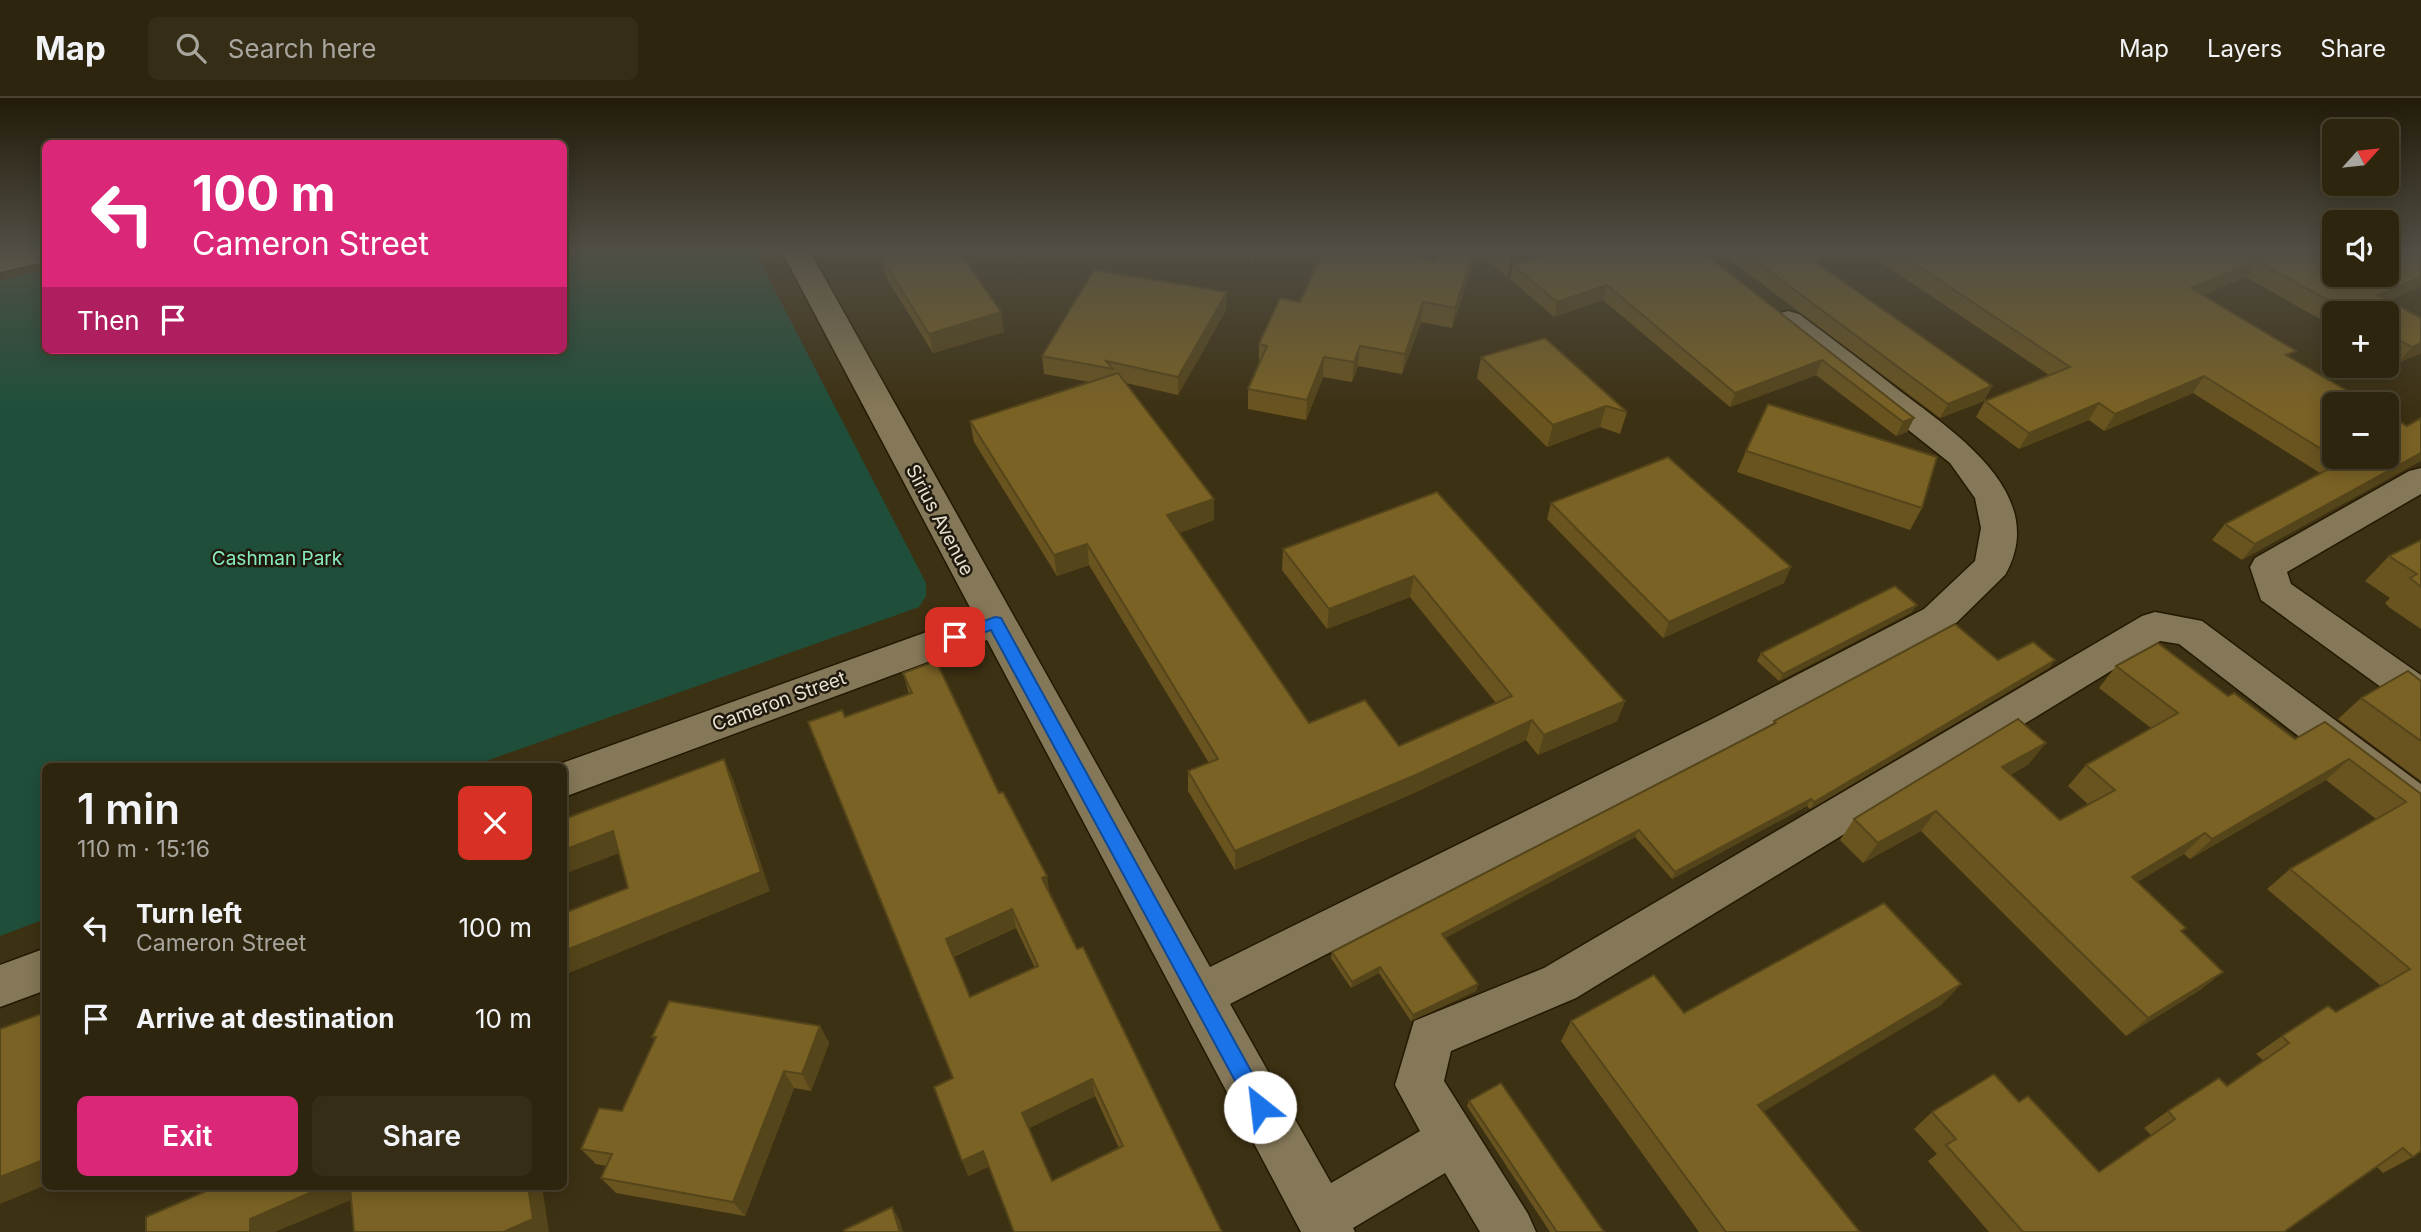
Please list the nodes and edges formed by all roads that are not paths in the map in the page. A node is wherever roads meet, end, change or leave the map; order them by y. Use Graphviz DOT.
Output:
graph roads {
  1 [pos="823,303"];
  2 [pos="1766,303"];
  3 [pos="2421,479"];
  4 [pos="995,622"];
  5 [pos="2421,695"];
  6 [pos="567,779"];
  7 [pos="2421,807"];
  8 [pos="42,970"];
  9 [pos="0,986"];
  10 [pos="1199,996"];
  11 [pos="1452,1140"];
  12 [pos="1325,1225"];
  13 [pos="1510,1232"];
  1 -- 4 [label="street, Sirius Avenue"];
  2 -- 10 [label="street"];
  3 -- 5 [label="street"];
  4 -- 6 [label="street, Cameron Street"];
  4 -- 10 [label="street, Sirius Avenue"];
  7 -- 11 [label="street"];
  8 -- 9 [label="street"];
  10 -- 12 [label="street, Sirius Avenue"];
  11 -- 12 [label="street"];
  11 -- 13 [label="street"];
}
